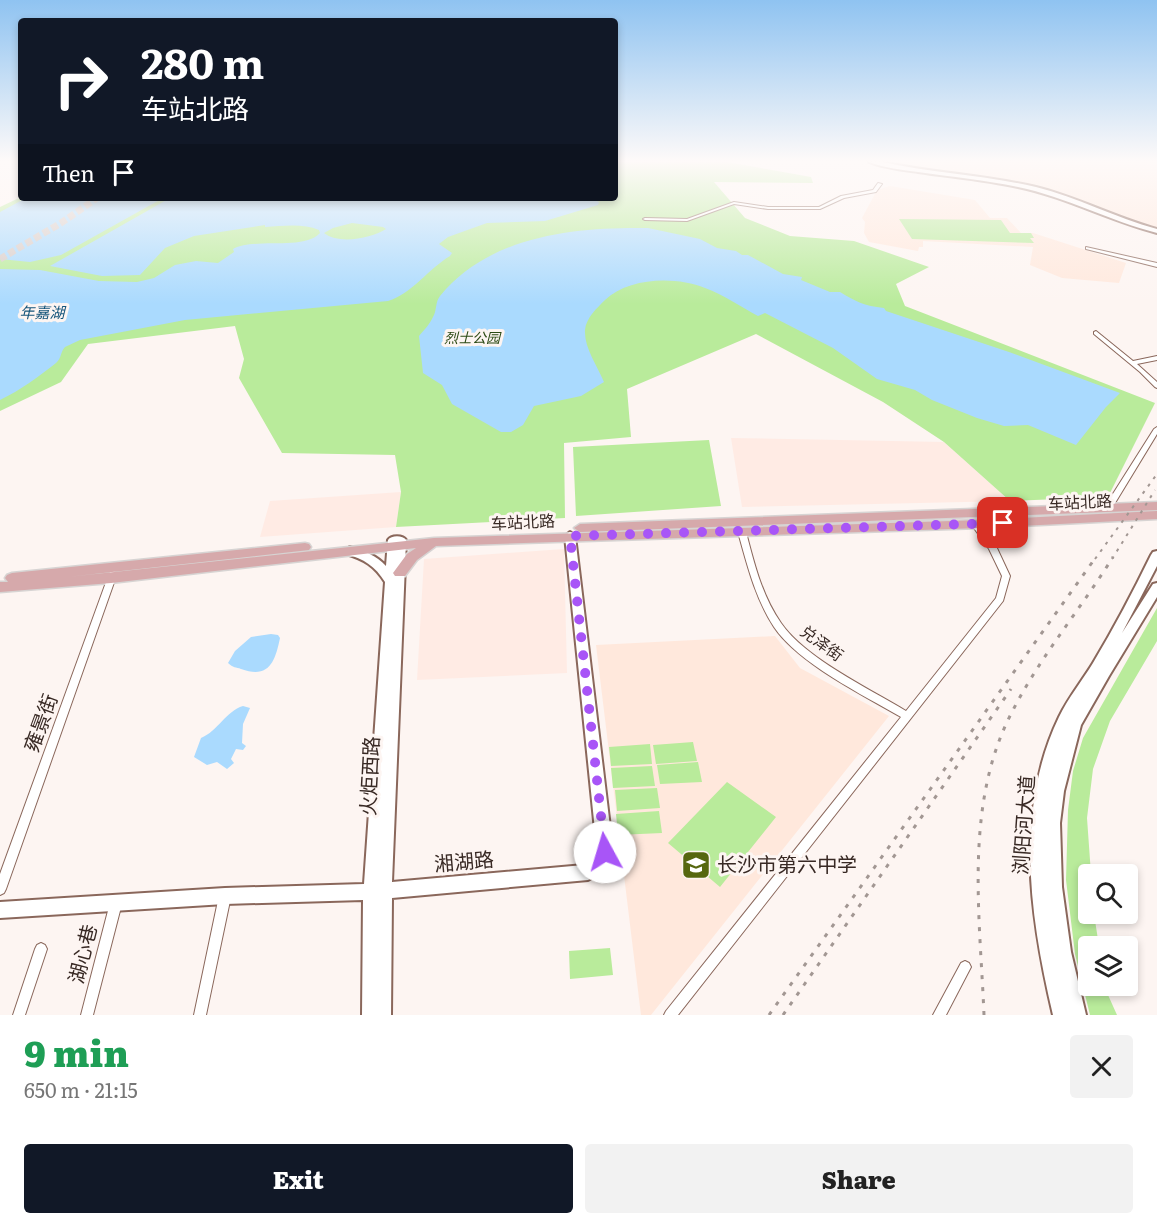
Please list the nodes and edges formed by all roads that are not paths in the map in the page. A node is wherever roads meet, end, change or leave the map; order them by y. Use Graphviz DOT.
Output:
graph roads {
  1 [pos="716,209"];
  2 [pos="1090,209"];
  3 [pos="1092,209"];
  4 [pos="645,219"];
  5 [pos="1157,231"];
  6 [pos="1089,248"];
  7 [pos="1157,266"];
  8 [pos="1096,333"];
  9 [pos="1157,358"];
  10 [pos="1132,363"];
  11 [pos="1157,386"];
  12 [pos="1157,429"];
  13 [pos="1157,506"];
  14 [pos="1108,508"];
  15 [pos="1157,515"];
  16 [pos="975,524"];
  17 [pos="742,532"];
  18 [pos="570,536"];
  19 [pos="397,543"];
  20 [pos="434,543"];
  21 [pos="347,550"];
  22 [pos="1157,555"];
  23 [pos="113,574"];
  24 [pos="395,577"];
  25 [pos="0,579"];
  26 [pos="1157,587"];
  27 [pos="0,588"];
  28 [pos="907,716"];
  29 [pos="0,889"];
  30 [pos="377,891"];
  31 [pos="225,896"];
  32 [pos="117,903"];
  33 [pos="0,910"];
  34 [pos="41,949"];
  35 [pos="964,968"];
  36 [pos="19,1015"];
  37 [pos="87,1015"];
  38 [pos="200,1015"];
  39 [pos="371,1015"];
  40 [pos="382,1015"];
  41 [pos="670,1015"];
  42 [pos="939,1015"];
  43 [pos="1062,1015"];
  44 [pos="1077,1015"];
  1 -- 4 [label="street"];
  2 -- 5 [label="street"];
  3 -- 5 [label="street"];
  6 -- 7 [label="street"];
  8 -- 10 [label="street"];
  9 -- 10 [label="street"];
  10 -- 11 [label="street"];
  12 -- 14 [label="street"];
  13 -- 14 [label="main road, 车站北路"];
  14 -- 19 [label="main road, 车站北路"];
  15 -- 16 [label="main road, 车站北路"];
  16 -- 17 [label="main road, 车站北路"];
  16 -- 28 [label="street"];
  17 -- 18 [label="main road, 车站北路"];
  17 -- 28 [label="street, 兑泽街"];
  18 -- 20 [label="main road, 车站北路"];
  18 -- 30 [label="street, 湘湖路"];
  19 -- 20 [label="main road, 车站北路"];
  19 -- 21 [label="main road, 车站北路"];
  19 -- 23 [label="main road, 车站北路"];
  19 -- 24 [label="street, 火炬西路"];
  20 -- 24 [label="main road"];
  21 -- 23 [label="main road, 车站北路"];
  21 -- 24 [label="street"];
  22 -- 43 [label="street, 浏阳河大道"];
  23 -- 25 [label="main road, 车站北路"];
  23 -- 27 [label="main road, 车站北路"];
  23 -- 29 [label="street, 雍景街"];
  24 -- 30 [label="street, 火炬西路"];
  26 -- 44 [label="street, 浏阳河大道"];
  28 -- 41 [label="street"];
  30 -- 31 [label="street, 湘湖路"];
  30 -- 39 [label="street, 火炬西路"];
  30 -- 40 [label="street, 火炬西路"];
  31 -- 32 [label="street, 湘湖路"];
  31 -- 38 [label="street"];
  32 -- 33 [label="street, 湘湖路"];
  32 -- 37 [label="street, 湖心巷"];
  34 -- 36 [label="street"];
  35 -- 42 [label="street"];
}
